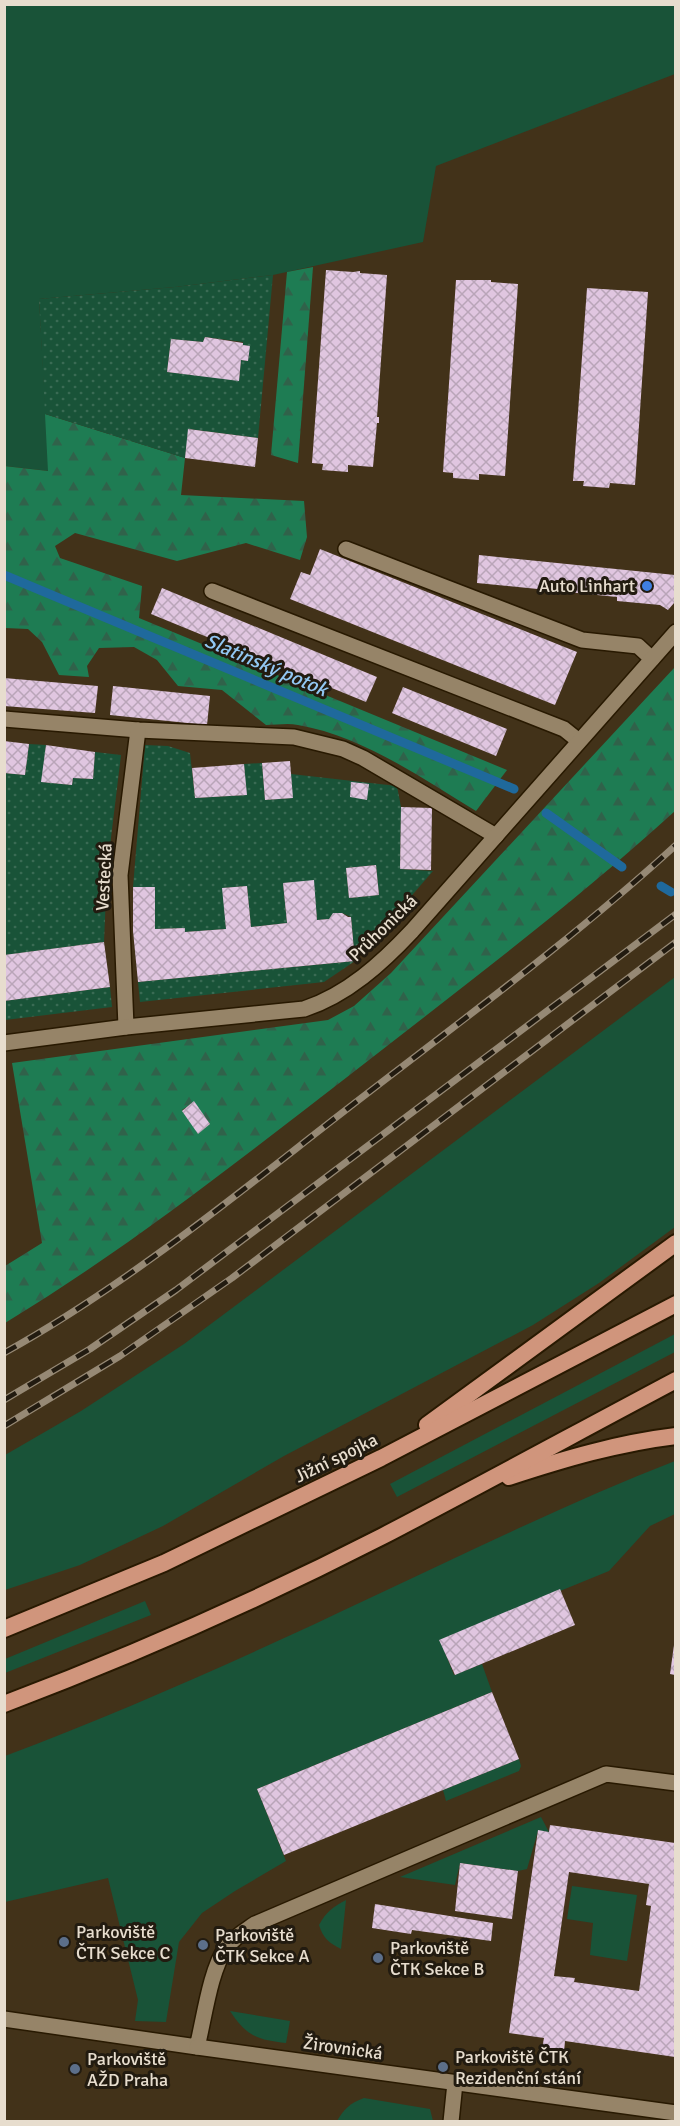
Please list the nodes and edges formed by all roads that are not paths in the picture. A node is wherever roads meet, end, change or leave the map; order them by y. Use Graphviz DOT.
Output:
graph roads {
  1 [pos="346,549"];
  2 [pos="212,591"];
  3 [pos="675,632"];
  4 [pos="652,658"];
  5 [pos="4,719"];
  6 [pos="138,730"];
  7 [pos="579,741"];
  8 [pos="495,836"];
  9 [pos="126,1027"];
  10 [pos="4,1043"];
  11 [pos="675,1243"];
  12 [pos="675,1304"];
  13 [pos="675,1380"];
  14 [pos="675,1436"];
  15 [pos="381,1458"];
  16 [pos="462,1493"];
  17 [pos="4,1629"];
  18 [pos="4,1704"];
  19 [pos="675,1783"];
  20 [pos="4,2019"];
  21 [pos="197,2048"];
  22 [pos="456,2083"];
  23 [pos="675,2113"];
  24 [pos="451,2121"];
  1 -- 4 [label="street"];
  2 -- 7 [label="street"];
  3 -- 4 [label="street, Průhonická"];
  4 -- 7 [label="street, Průhonická"];
  5 -- 6 [label="street"];
  6 -- 8 [label="street"];
  6 -- 9 [label="street, Vestecká"];
  7 -- 8 [label="street, Průhonická"];
  8 -- 9 [label="street, Průhonická"];
  9 -- 10 [label="street, Průhonická"];
  11 -- 15 [label="highway"];
  12 -- 15 [label="highway, Jižní spojka"];
  13 -- 16 [label="highway"];
  14 -- 16 [label="highway"];
  15 -- 17 [label="highway, Jižní spojka"];
  16 -- 18 [label="highway"];
  19 -- 21 [label="street"];
  20 -- 21 [label="street, Žirovnická"];
  21 -- 22 [label="street, Žirovnická"];
  22 -- 23 [label="street, Žirovnická"];
  22 -- 24 [label="street"];
}
